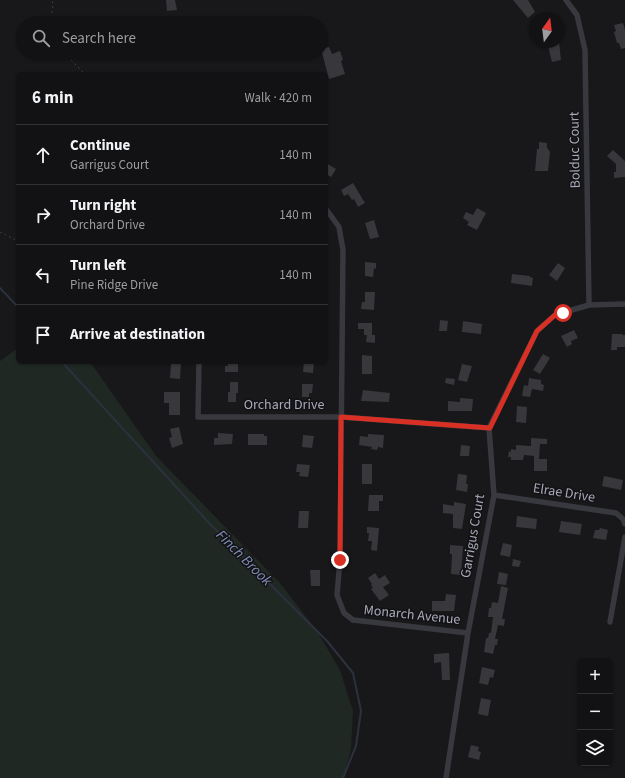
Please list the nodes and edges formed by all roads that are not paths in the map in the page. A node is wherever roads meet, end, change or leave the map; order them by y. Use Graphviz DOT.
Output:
graph roads {
  1 [pos="566,0"];
  2 [pos="328,211"];
  3 [pos="625,304"];
  4 [pos="589,305"];
  5 [pos="199,364"];
  6 [pos="341,417"];
  7 [pos="490,428"];
  8 [pos="494,495"];
  9 [pos="625,524"];
  10 [pos="625,538"];
  11 [pos="610,622"];
  12 [pos="468,633"];
  13 [pos="446,778"];
  1 -- 4 [label="street, Bolduc Court"];
  2 -- 6 [label="street"];
  3 -- 4 [label="street, Garrigus Court"];
  4 -- 7 [label="street, Garrigus Court"];
  5 -- 6 [label="street, Orchard Drive"];
  6 -- 7 [label="street, Orchard Drive"];
  6 -- 12 [label="street, Monarch Avenue"];
  7 -- 8 [label="street, Garrigus Court"];
  8 -- 9 [label="street, Elrae Drive"];
  8 -- 12 [label="street, Garrigus Court"];
  10 -- 11 [label="street"];
  12 -- 13 [label="street, Garrigus Court"];
}
